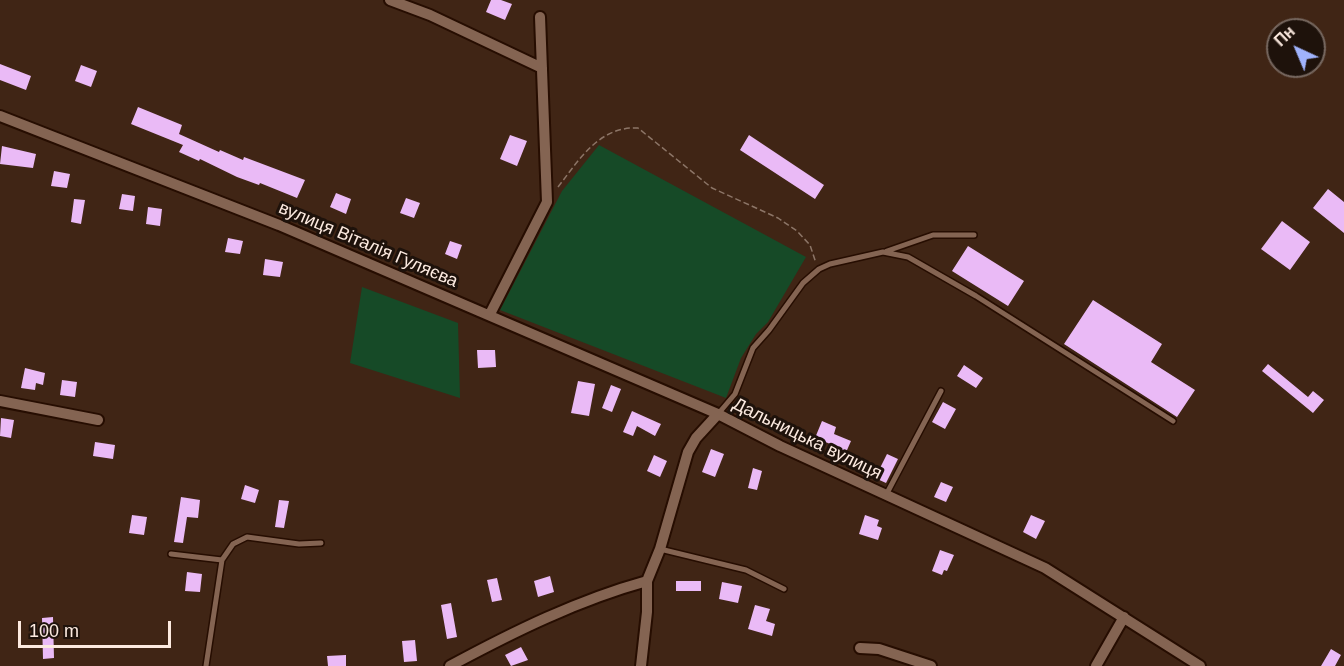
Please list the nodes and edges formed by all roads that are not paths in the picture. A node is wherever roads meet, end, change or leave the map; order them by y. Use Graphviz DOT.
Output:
graph roads {
  1 [pos="390,0"];
  2 [pos="540,17"];
  3 [pos="542,68"];
  4 [pos="0,116"];
  5 [pos="974,235"];
  6 [pos="883,252"];
  7 [pos="490,314"];
  8 [pos="941,392"];
  9 [pos="0,401"];
  10 [pos="718,414"];
  11 [pos="98,420"];
  12 [pos="1173,421"];
  13 [pos="886,495"];
  14 [pos="321,543"];
  15 [pos="660,549"];
  16 [pos="171,554"];
  17 [pos="222,560"];
  18 [pos="647,581"];
  19 [pos="784,589"];
  20 [pos="1124,617"];
  21 [pos="860,648"];
  22 [pos="206,666"];
  23 [pos="450,666"];
  24 [pos="641,666"];
  25 [pos="931,666"];
  26 [pos="1096,666"];
  27 [pos="1200,666"];
  1 -- 3 [label="street"];
  2 -- 3 [label="street"];
  3 -- 7 [label="street"];
  4 -- 7 [label="street, вулиця Віталія Гуляєва"];
  5 -- 6 [label="lane"];
  6 -- 10 [label="lane"];
  6 -- 12 [label="lane"];
  7 -- 10 [label="street, вулиця Віталія Гуляєва"];
  8 -- 13 [label="lane"];
  9 -- 11 [label="street"];
  10 -- 13 [label="street, Дальницька вулиця"];
  10 -- 15 [label="street, Дальницька вулиця"];
  13 -- 20 [label="street, Дальницька вулиця"];
  14 -- 17 [label="lane"];
  15 -- 18 [label="street, Дальницька вулиця"];
  15 -- 19 [label="lane"];
  16 -- 17 [label="lane"];
  17 -- 22 [label="lane"];
  18 -- 23 [label="street"];
  18 -- 24 [label="street"];
  20 -- 26 [label="street"];
  20 -- 27 [label="street, Дальницька вулиця"];
  21 -- 25 [label="street"];
}
